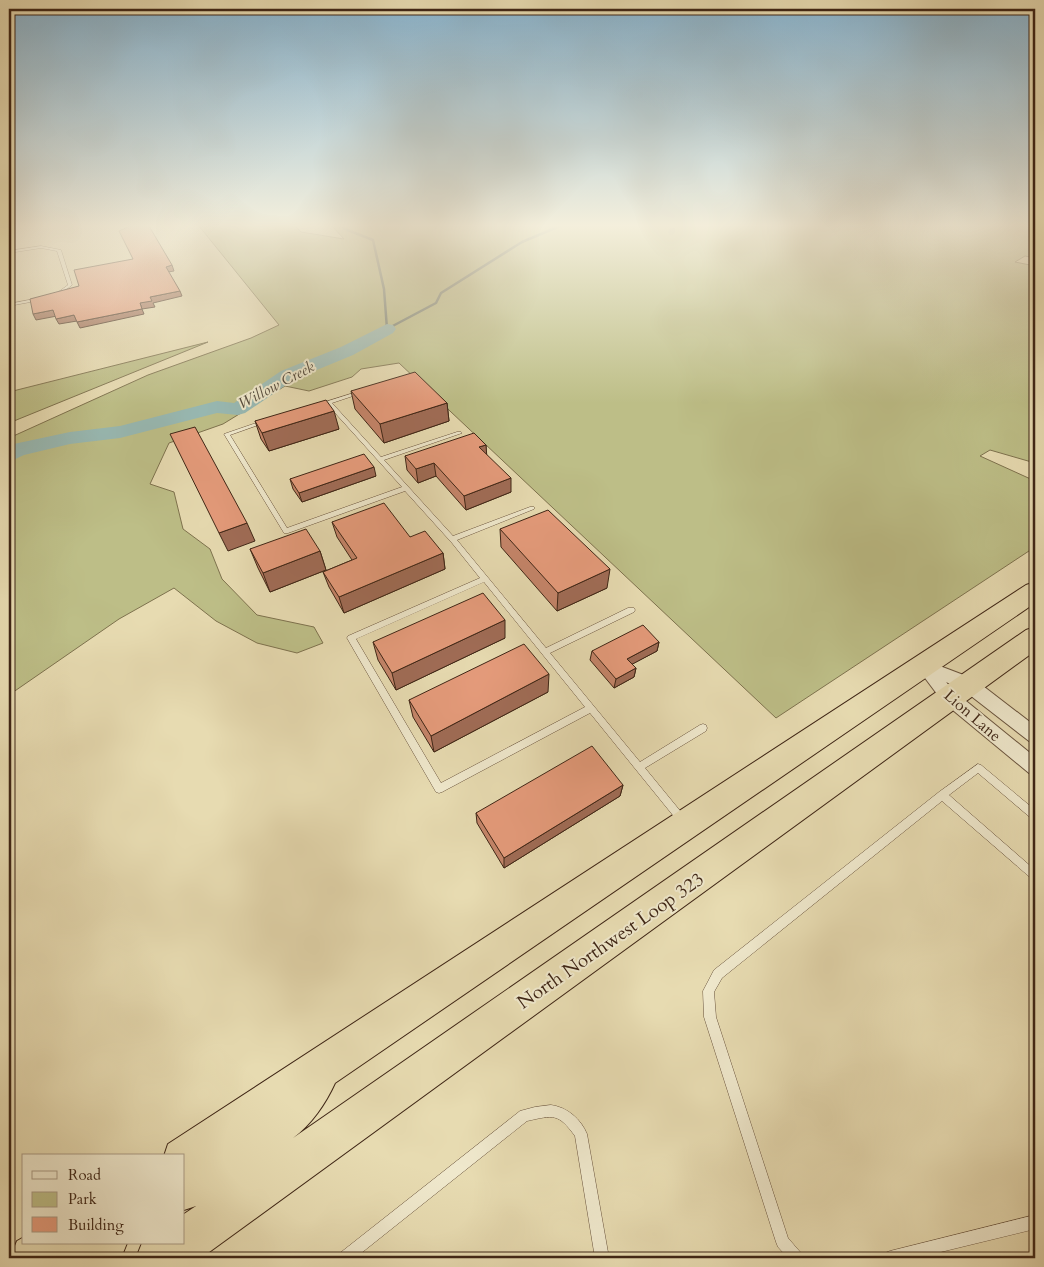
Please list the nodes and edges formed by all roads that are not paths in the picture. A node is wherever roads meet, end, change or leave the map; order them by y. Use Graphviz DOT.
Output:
graph roads {
  1 [pos="70,285"];
  2 [pos="52,296"];
  3 [pos="43,298"];
  4 [pos="9,305"];
  5 [pos="366,390"];
  6 [pos="328,402"];
  7 [pos="319,405"];
  8 [pos="273,419"];
  9 [pos="459,433"];
  10 [pos="380,459"];
  11 [pos="406,488"];
  12 [pos="532,508"];
  13 [pos="452,539"];
  14 [pos="485,580"];
  15 [pos="1035,592"];
  16 [pos="631,610"];
  17 [pos="1035,637"];
  18 [pos="544,652"];
  19 [pos="947,682"];
  20 [pos="591,708"];
  21 [pos="703,728"];
  22 [pos="1035,736"];
  23 [pos="639,767"];
  24 [pos="1035,767"];
  25 [pos="942,794"];
  26 [pos="1035,816"];
  27 [pos="686,824"];
  28 [pos="1035,876"];
  29 [pos="328,1064"];
  30 [pos="185,1159"];
  31 [pos="185,1187"];
  32 [pos="1035,1222"];
  33 [pos="185,1241"];
  34 [pos="55,1244"];
  35 [pos="103,1244"];
  36 [pos="180,1244"];
  37 [pos="34,1258"];
  38 [pos="82,1258"];
  39 [pos="160,1258"];
  40 [pos="345,1258"];
  41 [pos="602,1258"];
  42 [pos="796,1258"];
  43 [pos="890,1258"];
  1 -- 2 [label="lane"];
  3 -- 4 [label="lane"];
  5 -- 6 [label="lane"];
  6 -- 7 [label="lane"];
  6 -- 10 [label="lane"];
  8 -- 11 [label="lane"];
  9 -- 10 [label="lane"];
  10 -- 11 [label="lane"];
  11 -- 13 [label="lane"];
  12 -- 13 [label="lane"];
  13 -- 14 [label="lane"];
  14 -- 18 [label="lane"];
  14 -- 20 [label="lane"];
  15 -- 19 [label="highway, North Northwest Loop 323"];
  16 -- 18 [label="lane"];
  17 -- 19 [label="highway, North Northwest Loop 323"];
  18 -- 20 [label="lane"];
  19 -- 22 [label="street, Lion Lane"];
  19 -- 24 [label="street, Lion Lane"];
  19 -- 27 [label="highway, North Northwest Loop 323"];
  19 -- 33 [label="highway, North Northwest Loop 323"];
  20 -- 23 [label="lane"];
  21 -- 23 [label="lane"];
  23 -- 27 [label="lane"];
  25 -- 26 [label="lane"];
  25 -- 28 [label="lane"];
  25 -- 42 [label="lane"];
  27 -- 29 [label="highway, North Northwest Loop 323"];
  29 -- 30 [label="highway, North Northwest Loop 323"];
  29 -- 31 [label="highway"];
  32 -- 43 [label="lane"];
  34 -- 37 [label="highway"];
  35 -- 38 [label="highway"];
  36 -- 39 [label="highway, North Northwest Loop 323"];
  40 -- 41 [label="lane"];
}
